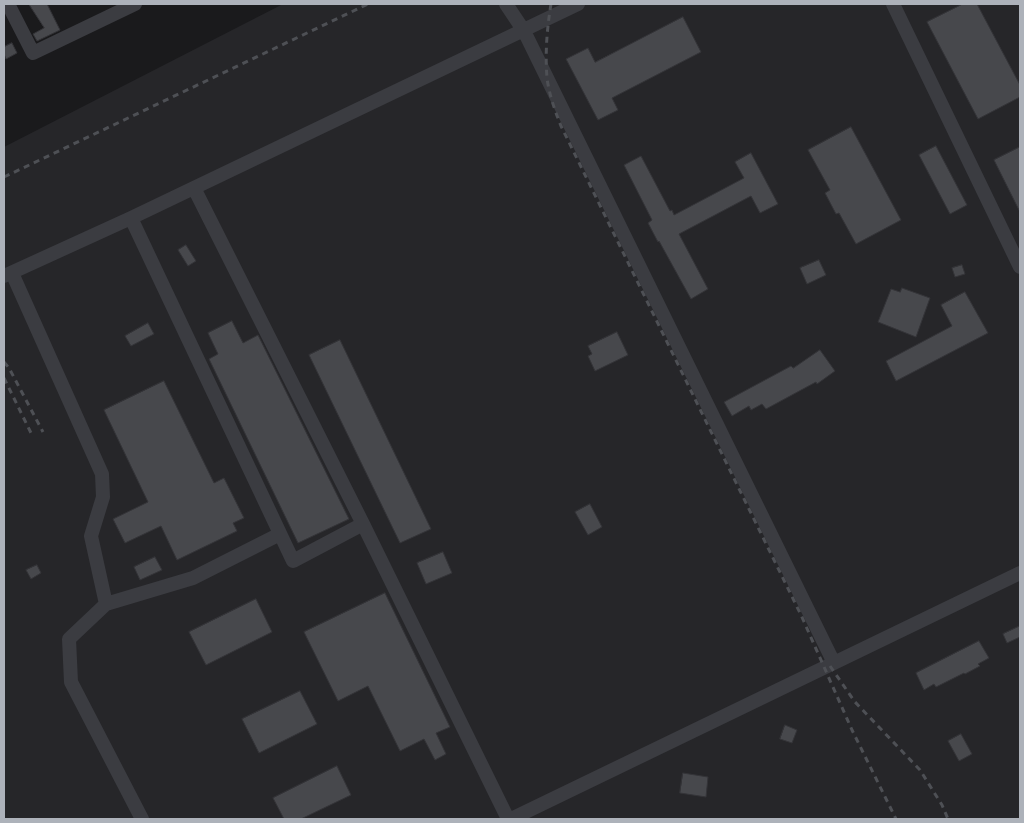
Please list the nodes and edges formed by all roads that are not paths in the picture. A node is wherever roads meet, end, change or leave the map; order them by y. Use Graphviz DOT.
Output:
graph roads {
  1 [pos="8,4"];
  2 [pos="135,4"];
  3 [pos="506,4"];
  4 [pos="578,4"];
  5 [pos="893,4"];
  6 [pos="524,31"];
  7 [pos="194,188"];
  8 [pos="131,218"];
  9 [pos="1020,267"];
  10 [pos="8,275"];
  11 [pos="363,524"];
  12 [pos="280,534"];
  13 [pos="1020,573"];
  14 [pos="106,604"];
  15 [pos="834,663"];
  16 [pos="142,819"];
  17 [pos="510,819"];
  1 -- 2 [label="street"];
  3 -- 6 [label="street"];
  4 -- 6 [label="street"];
  5 -- 9 [label="street"];
  6 -- 7 [label="street"];
  6 -- 15 [label="street"];
  7 -- 8 [label="street"];
  7 -- 11 [label="street"];
  8 -- 10 [label="street"];
  8 -- 12 [label="street"];
  10 -- 14 [label="street"];
  11 -- 12 [label="street"];
  11 -- 17 [label="street"];
  12 -- 14 [label="street"];
  13 -- 15 [label="street"];
  14 -- 16 [label="street"];
  15 -- 17 [label="street"];
}
